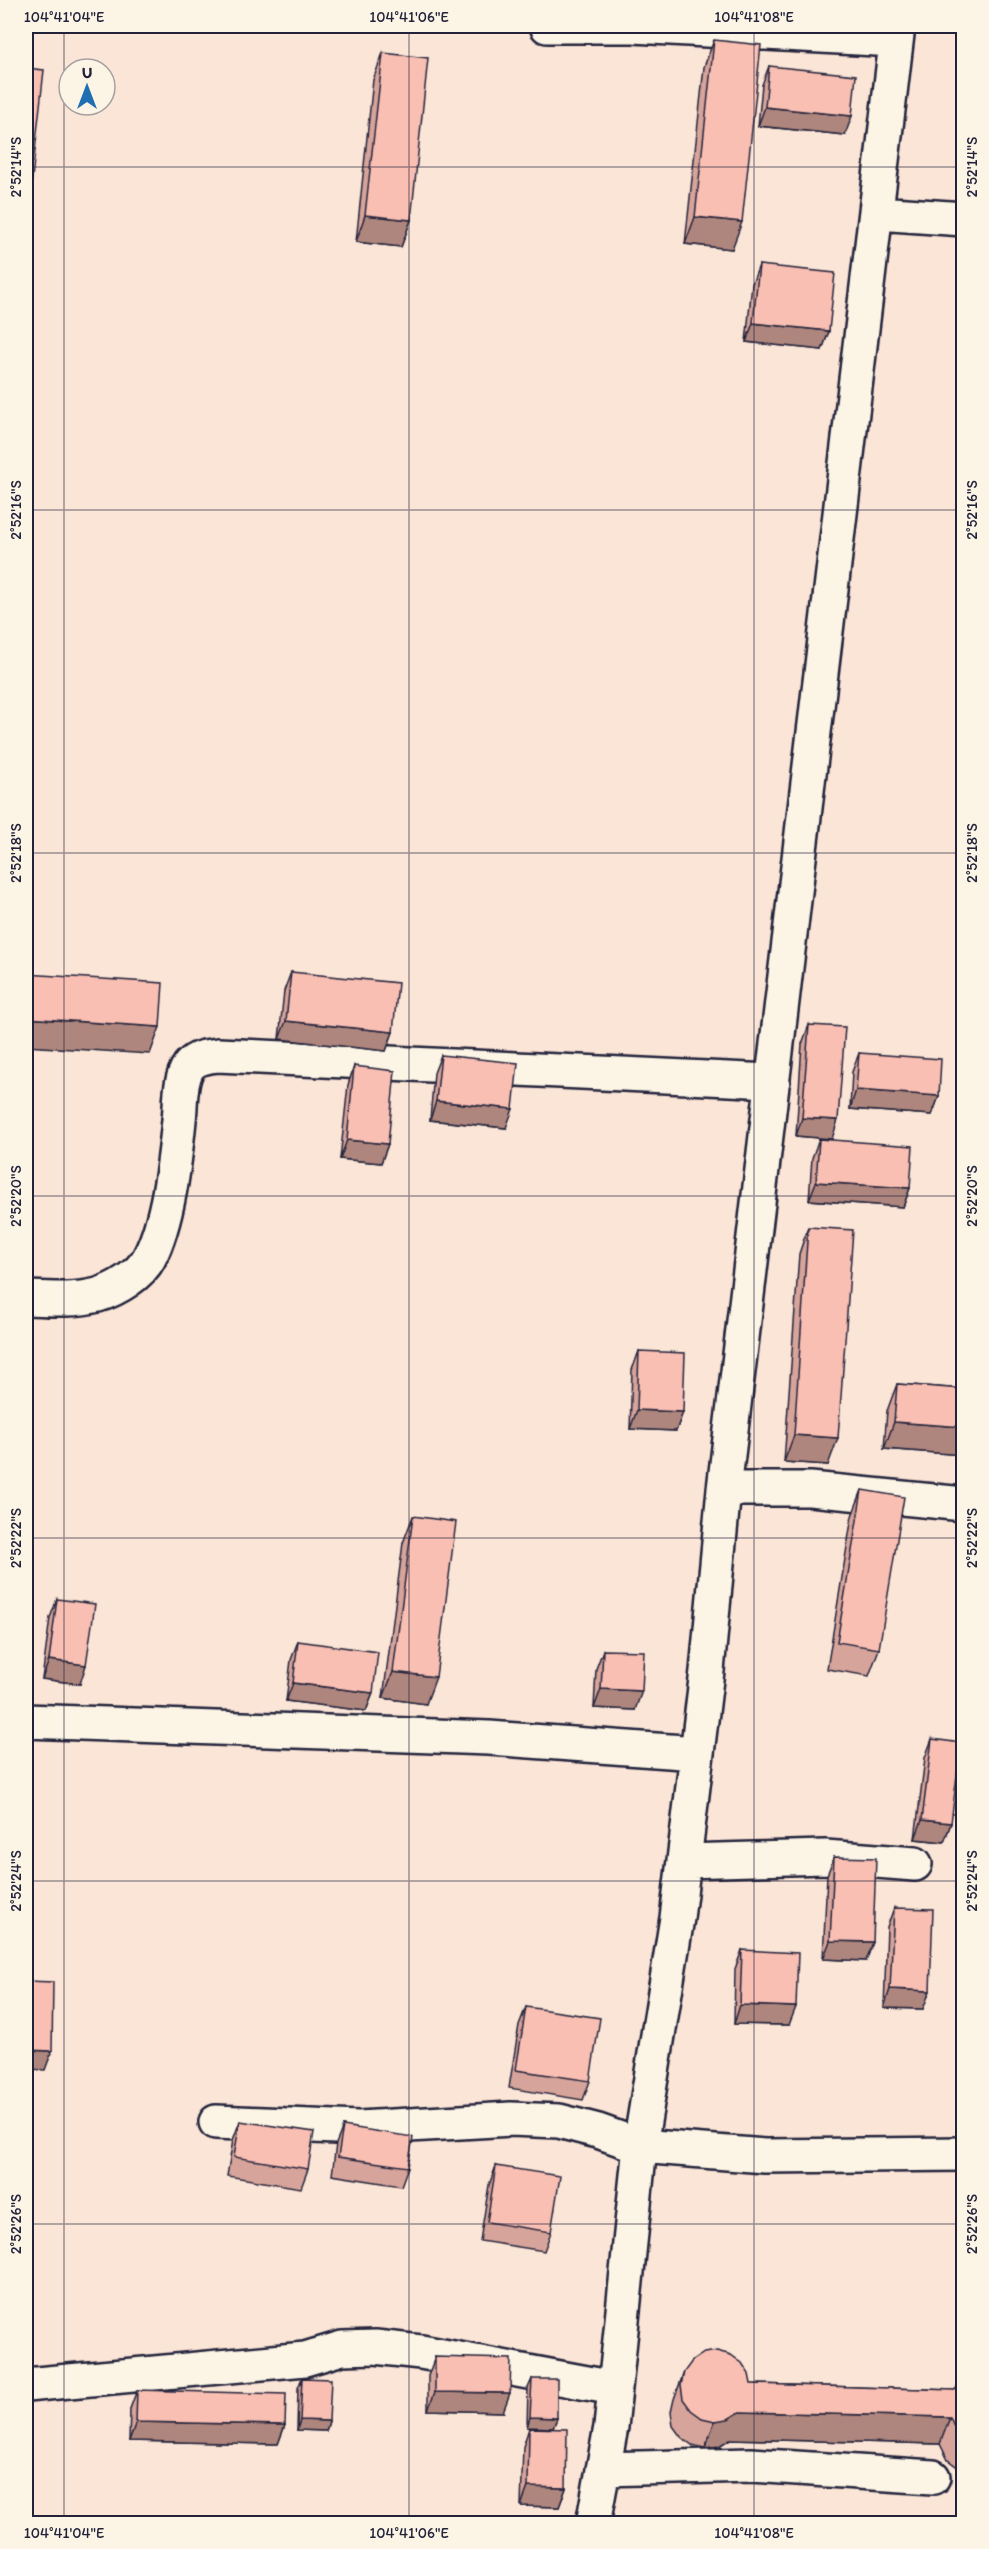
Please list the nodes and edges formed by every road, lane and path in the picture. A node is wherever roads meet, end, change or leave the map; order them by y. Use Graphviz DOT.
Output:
graph roads {
  1 [pos="547,26"];
  2 [pos="897,33"];
  3 [pos="877,213"];
  4 [pos="963,219"];
  5 [pos="773,1081"];
  6 [pos="26,1298"];
  7 [pos="724,1489"];
  8 [pos="963,1504"];
  9 [pos="26,1721"];
  10 [pos="697,1753"];
  11 [pos="684,1861"];
  12 [pos="915,1864"];
  13 [pos="216,2122"];
  14 [pos="640,2146"];
  15 [pos="963,2154"];
  16 [pos="26,2385"];
  17 [pos="614,2388"];
  18 [pos="603,2469"];
  19 [pos="933,2477"];
  20 [pos="593,2523"];
  1 -- 2 [label="street"];
  2 -- 3 [label="street"];
  3 -- 4 [label="street"];
  3 -- 5 [label="street"];
  5 -- 6 [label="street"];
  5 -- 7 [label="street"];
  7 -- 8 [label="street"];
  7 -- 10 [label="street"];
  9 -- 10 [label="street"];
  10 -- 11 [label="street"];
  11 -- 12 [label="street"];
  11 -- 14 [label="street"];
  13 -- 14 [label="street"];
  14 -- 15 [label="street"];
  14 -- 17 [label="street"];
  16 -- 17 [label="street"];
  17 -- 18 [label="street"];
  18 -- 19 [label="street"];
  18 -- 20 [label="street"];
}
